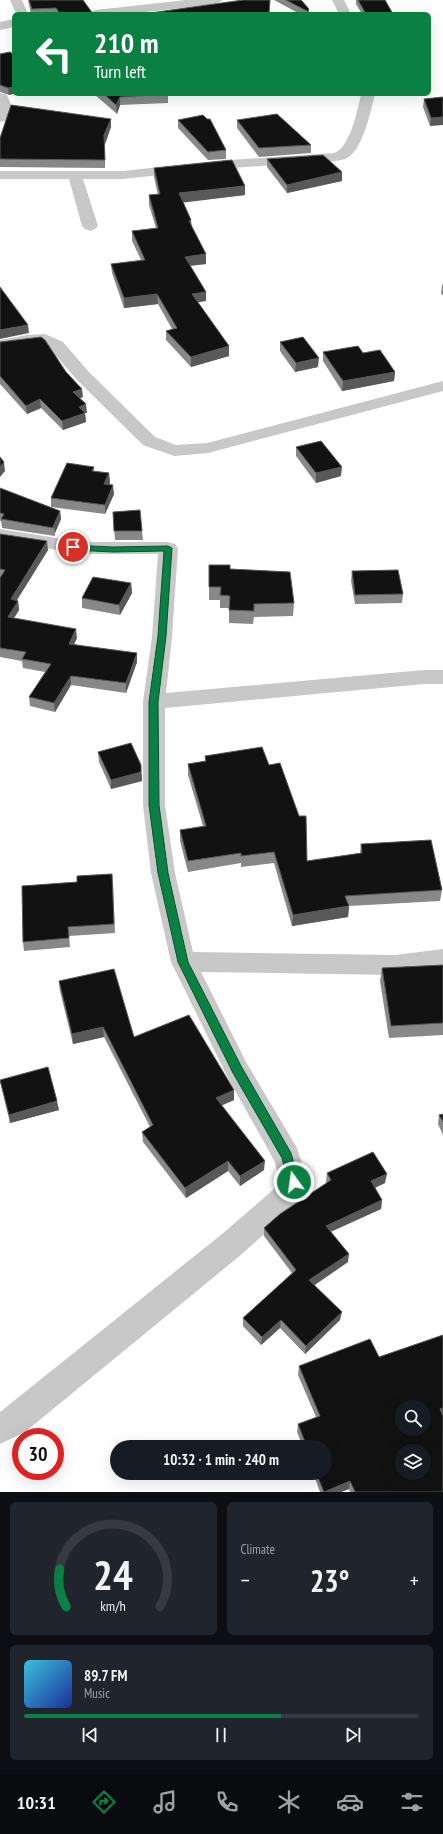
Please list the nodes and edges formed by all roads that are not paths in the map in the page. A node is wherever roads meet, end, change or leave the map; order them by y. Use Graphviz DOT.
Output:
graph roads {
  1 [pos="16,0"];
  2 [pos="216,0"];
  3 [pos="338,0"];
  4 [pos="173,5"];
  5 [pos="21,12"];
  6 [pos="113,12"];
  7 [pos="181,12"];
  8 [pos="344,12"];
  9 [pos="12,24"];
  10 [pos="0,26"];
  11 [pos="367,96"];
  12 [pos="0,97"];
  13 [pos="0,118"];
  14 [pos="0,175"];
  15 [pos="75,176"];
  16 [pos="90,226"];
  17 [pos="0,345"];
  18 [pos="443,386"];
  19 [pos="0,535"];
  20 [pos="443,677"];
  21 [pos="154,702"];
  22 [pos="443,959"];
  23 [pos="183,962"];
  24 [pos="0,1428"];
  1 -- 5 [label="street"];
  2 -- 4 [label="street"];
  3 -- 8 [label="street"];
  4 -- 6 [label="street"];
  4 -- 7 [label="street"];
  9 -- 10 [label="street"];
  11 -- 15 [label="street"];
  12 -- 13 [label="street"];
  14 -- 15 [label="street"];
  15 -- 16 [label="street"];
  17 -- 18 [label="street"];
  19 -- 21 [label="street"];
  20 -- 21 [label="street"];
  21 -- 23 [label="street"];
  22 -- 23 [label="street"];
  23 -- 24 [label="street"];
}
